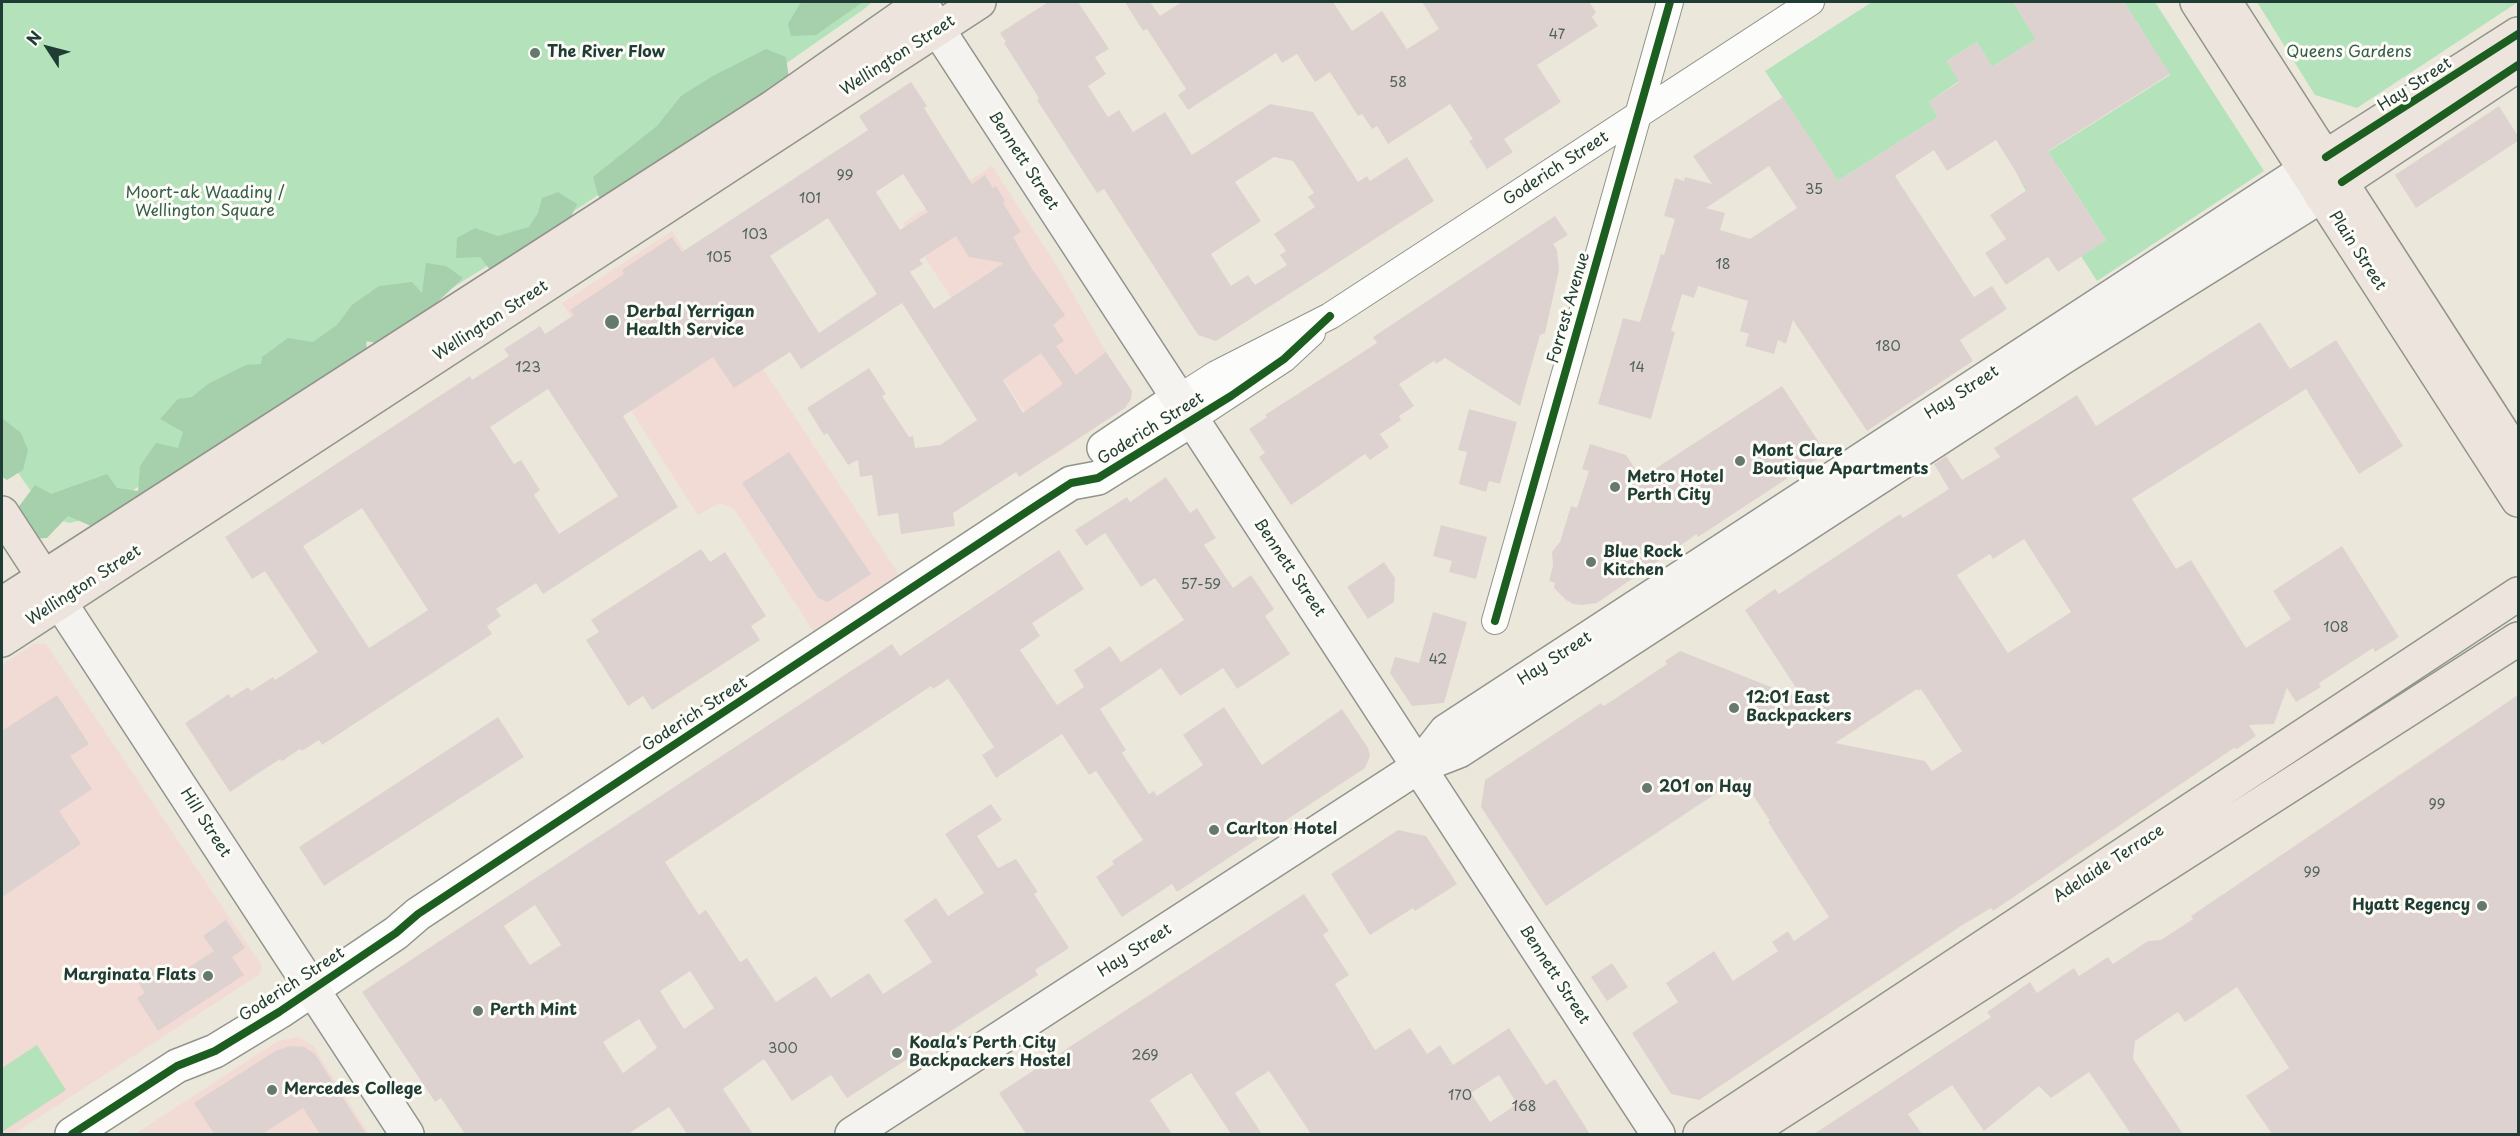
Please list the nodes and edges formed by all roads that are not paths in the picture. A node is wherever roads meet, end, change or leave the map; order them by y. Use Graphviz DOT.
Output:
graph roads {
  1 [pos="980,2"];
  2 [pos="1670,2"];
  3 [pos="1811,2"];
  4 [pos="2197,2"];
  5 [pos="2224,2"];
  6 [pos="925,9"];
  7 [pos="2518,34"];
  8 [pos="2518,65"];
  9 [pos="1636,117"];
  10 [pos="2324,176"];
  11 [pos="1184,409"];
  12 [pos="2518,457"];
  13 [pos="2518,500"];
  14 [pos="2,513"];
  15 [pos="52,589"];
  16 [pos="2518,594"];
  17 [pos="2,604"];
  18 [pos="1495,621"];
  19 [pos="2518,639"];
  20 [pos="2,640"];
  21 [pos="1418,767"];
  22 [pos="307,981"];
  23 [pos="72,1134"];
  24 [pos="407,1134"];
  25 [pos="852,1134"];
  26 [pos="1658,1134"];
  27 [pos="1700,1134"];
  28 [pos="1746,1134"];
  1 -- 6 [label="main road, Wellington Street"];
  2 -- 9 [label="street, Forrest Avenue"];
  3 -- 9 [label="street, Goderich Street"];
  4 -- 10 [label="main road, Plain Street"];
  5 -- 10 [label="main road, Plain Street"];
  6 -- 11 [label="main road, Bennett Street"];
  6 -- 15 [label="main road, Wellington Street"];
  7 -- 10 [label="main road, Hay Street"];
  8 -- 10 [label="main road, Hay Street"];
  9 -- 11 [label="street, Goderich Street"];
  9 -- 18 [label="street, Forrest Avenue"];
  10 -- 12 [label="main road, Plain Street"];
  10 -- 13 [label="main road, Plain Street"];
  10 -- 21 [label="main road, Hay Street"];
  11 -- 21 [label="main road, Bennett Street"];
  11 -- 22 [label="street, Goderich Street"];
  14 -- 15 [label="main road, Hill Street"];
  15 -- 17 [label="main road, Wellington Street"];
  15 -- 20 [label="main road, Wellington Street"];
  15 -- 22 [label="main road, Hill Street"];
  16 -- 27 [label="main road, Adelaide Terrace"];
  19 -- 28 [label="main road, Adelaide Terrace"];
  21 -- 25 [label="main road, Hay Street"];
  21 -- 26 [label="main road, Bennett Street"];
  22 -- 23 [label="street, Goderich Street"];
  22 -- 24 [label="main road, Hill Street"];
}
